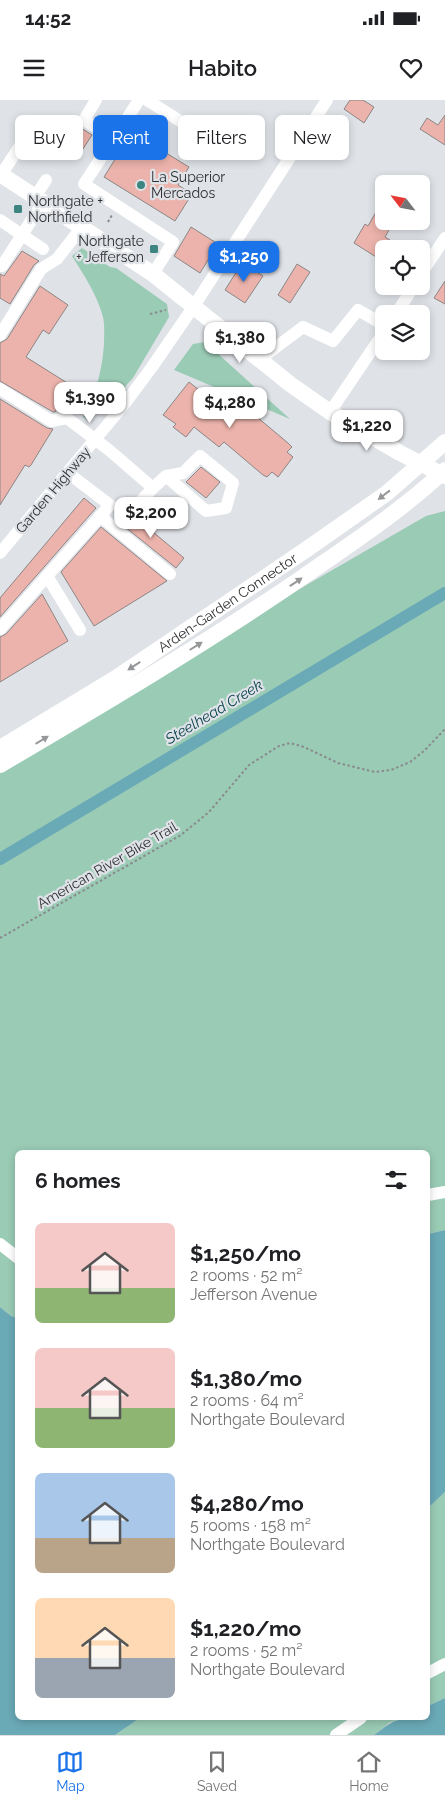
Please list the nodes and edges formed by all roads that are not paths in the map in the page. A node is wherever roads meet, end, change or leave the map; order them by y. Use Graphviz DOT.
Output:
graph roads {
  1 [pos="96,100"];
  2 [pos="139,100"];
  3 [pos="147,100"];
  4 [pos="327,100"];
  5 [pos="129,115"];
  6 [pos="178,120"];
  7 [pos="93,126"];
  8 [pos="15,153"];
  9 [pos="100,160"];
  10 [pos="1,174"];
  11 [pos="46,180"];
  12 [pos="39,199"];
  13 [pos="0,220"];
  14 [pos="82,227"];
  15 [pos="22,235"];
  16 [pos="445,238"];
  17 [pos="43,249"];
  18 [pos="430,260"];
  19 [pos="0,265"];
  20 [pos="153,274"];
  21 [pos="194,306"];
  22 [pos="375,320"];
  23 [pos="0,335"];
  24 [pos="375,345"];
  25 [pos="259,360"];
  26 [pos="0,389"];
  27 [pos="330,412"];
  28 [pos="95,440"];
  29 [pos="445,442"];
  30 [pos="421,464"];
  31 [pos="68,473"];
  32 [pos="444,473"];
  33 [pos="166,476"];
  34 [pos="153,488"];
  35 [pos="100,516"];
  36 [pos="170,522"];
  37 [pos="2,548"];
  38 [pos="170,574"];
  39 [pos="47,576"];
  40 [pos="0,629"];
  41 [pos="80,630"];
  42 [pos="0,748"];
  43 [pos="0,765"];
  44 [pos="445,1192"];
  45 [pos="430,1195"];
  46 [pos="0,1244"];
  47 [pos="15,1256"];
  48 [pos="445,1664"];
  49 [pos="430,1672"];
  50 [pos="358,1720"];
  51 [pos="336,1735"];
  1 -- 7 [label="street"];
  2 -- 5 [label="street"];
  3 -- 6 [label="street"];
  4 -- 21 [label="street, Garden Highway"];
  8 -- 10 [label="street"];
  9 -- 20 [label="street"];
  10 -- 12 [label="main road"];
  11 -- 12 [label="street"];
  12 -- 14 [label="main road"];
  12 -- 15 [label="street"];
  13 -- 15 [label="street"];
  14 -- 20 [label="main road"];
  14 -- 23 [label="street"];
  15 -- 17 [label="street"];
  15 -- 19 [label="street"];
  16 -- 18 [label="street"];
  20 -- 21 [label="main road"];
  21 -- 25 [label="main road"];
  21 -- 28 [label="street, Garden Highway"];
  22 -- 25 [label="street"];
  24 -- 27 [label="street"];
  25 -- 27 [label="main road"];
  26 -- 28 [label="street"];
  27 -- 30 [label="main road"];
  28 -- 31 [label="street, Garden Highway"];
  28 -- 34 [label="street"];
  29 -- 30 [label="main road, Arden-Garden Connector"];
  30 -- 32 [label="main road"];
  30 -- 42 [label="main road, Arden-Garden Connector, one-way"];
  31 -- 35 [label="street"];
  31 -- 37 [label="street, Garden Highway"];
  43 -- 32 [label="main road, Arden-Garden Connector, one-way"];
  33 -- 33 [label="street"];
  33 -- 34 [label="street"];
  34 -- 36 [label="street"];
  35 -- 38 [label="street"];
  35 -- 39 [label="street"];
  39 -- 40 [label="street"];
  39 -- 41 [label="street"];
  44 -- 45 [label="street"];
  46 -- 47 [label="street"];
  48 -- 49 [label="street"];
  50 -- 51 [label="street"];
}
